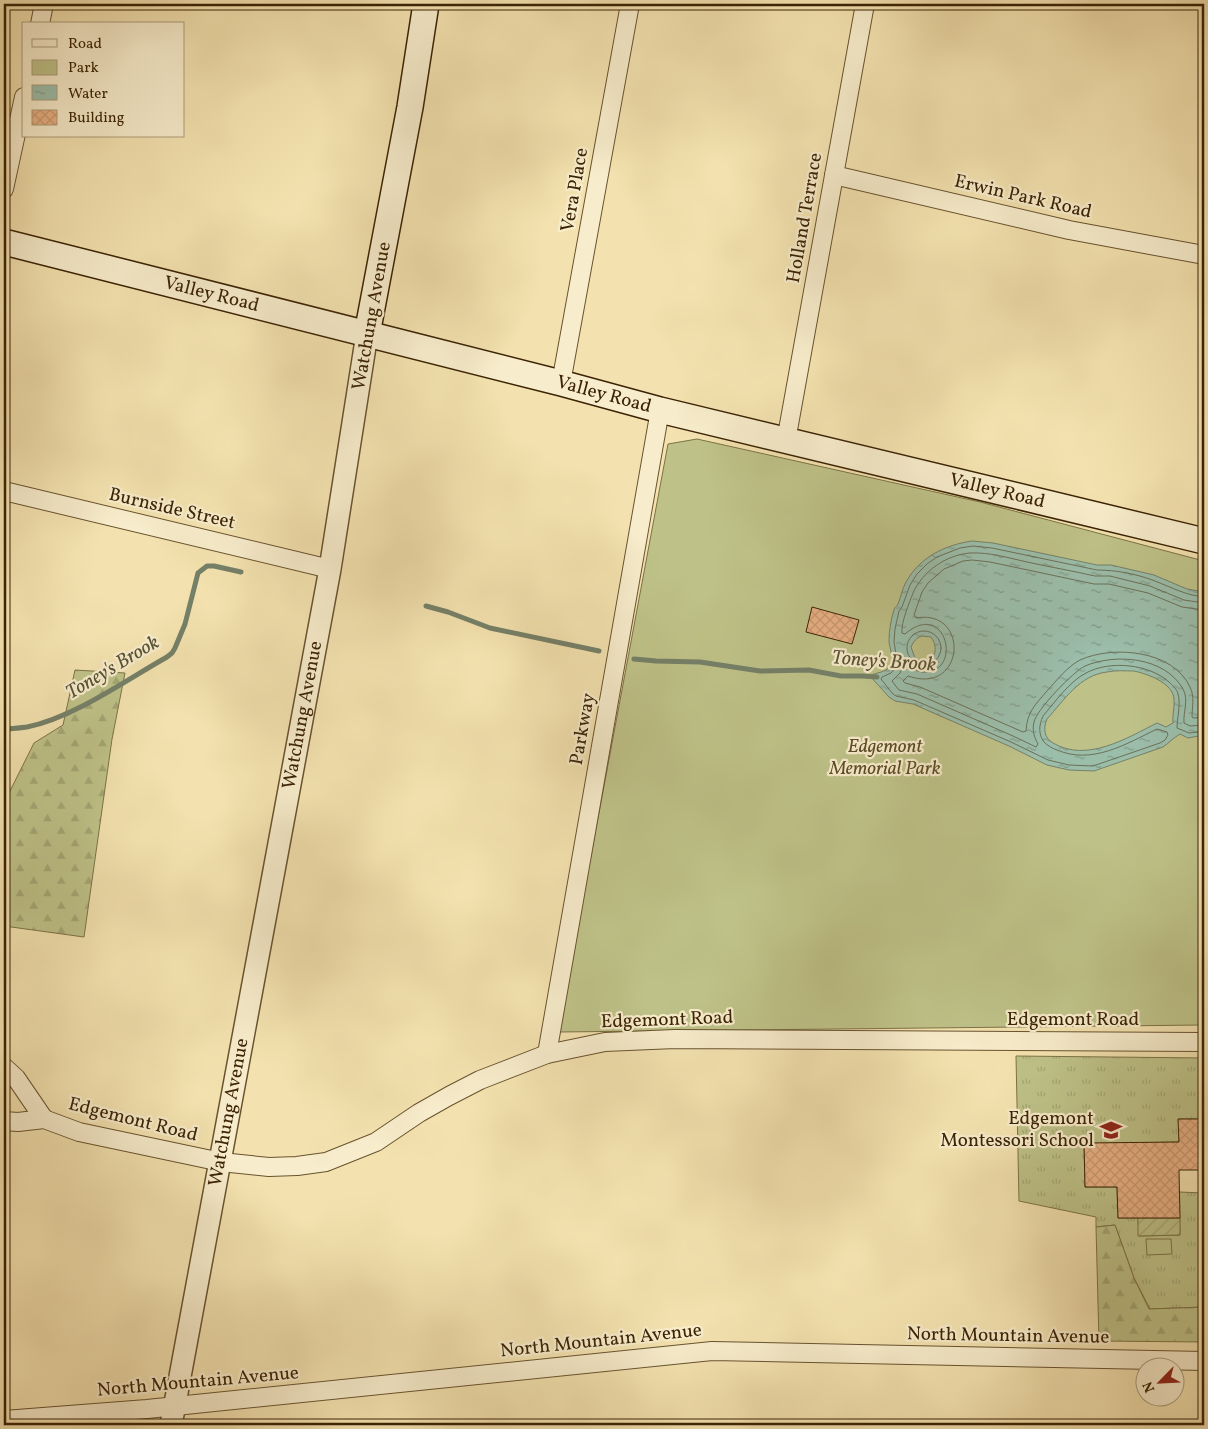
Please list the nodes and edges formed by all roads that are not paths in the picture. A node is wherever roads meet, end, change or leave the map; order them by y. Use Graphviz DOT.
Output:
graph roads {
  1 [pos="44,4"];
  2 [pos="426,4"];
  3 [pos="630,4"];
  4 [pos="865,4"];
  5 [pos="40,22"];
  6 [pos="22,106"];
  7 [pos="834,174"];
  8 [pos="4,189"];
  9 [pos="4,242"];
  10 [pos="1204,255"];
  11 [pos="367,334"];
  12 [pos="560,383"];
  13 [pos="660,410"];
  14 [pos="786,441"];
  15 [pos="4,491"];
  16 [pos="1204,541"];
  17 [pos="330,569"];
  18 [pos="1204,1042"];
  19 [pos="548,1054"];
  20 [pos="4,1066"];
  21 [pos="44,1119"];
  22 [pos="4,1120"];
  23 [pos="221,1162"];
  24 [pos="1204,1361"];
  25 [pos="173,1416"];
  26 [pos="4,1420"];
  1 -- 5 [label="street"];
  2 -- 11 [label="main road, Watchung Avenue"];
  3 -- 12 [label="street, Vera Place"];
  4 -- 7 [label="street, Holland Terrace"];
  6 -- 8 [label="street"];
  7 -- 10 [label="street, Erwin Park Road"];
  7 -- 14 [label="street, Holland Terrace"];
  9 -- 11 [label="main road, Valley Road"];
  11 -- 12 [label="main road, Valley Road"];
  11 -- 17 [label="street, Watchung Avenue"];
  12 -- 13 [label="main road, Valley Road"];
  13 -- 14 [label="main road, Valley Road"];
  13 -- 19 [label="street, Parkway"];
  14 -- 16 [label="main road, Valley Road"];
  15 -- 17 [label="street, Burnside Street"];
  17 -- 23 [label="street, Watchung Avenue"];
  18 -- 19 [label="street, Edgemont Road"];
  19 -- 23 [label="street, Edgemont Road"];
  20 -- 21 [label="street, Edgemont Road"];
  21 -- 22 [label="street, Edgemont Road"];
  21 -- 23 [label="street, Edgemont Road"];
  23 -- 25 [label="street, Watchung Avenue"];
  24 -- 25 [label="street, North Mountain Avenue"];
  25 -- 26 [label="street, North Mountain Avenue"];
}
